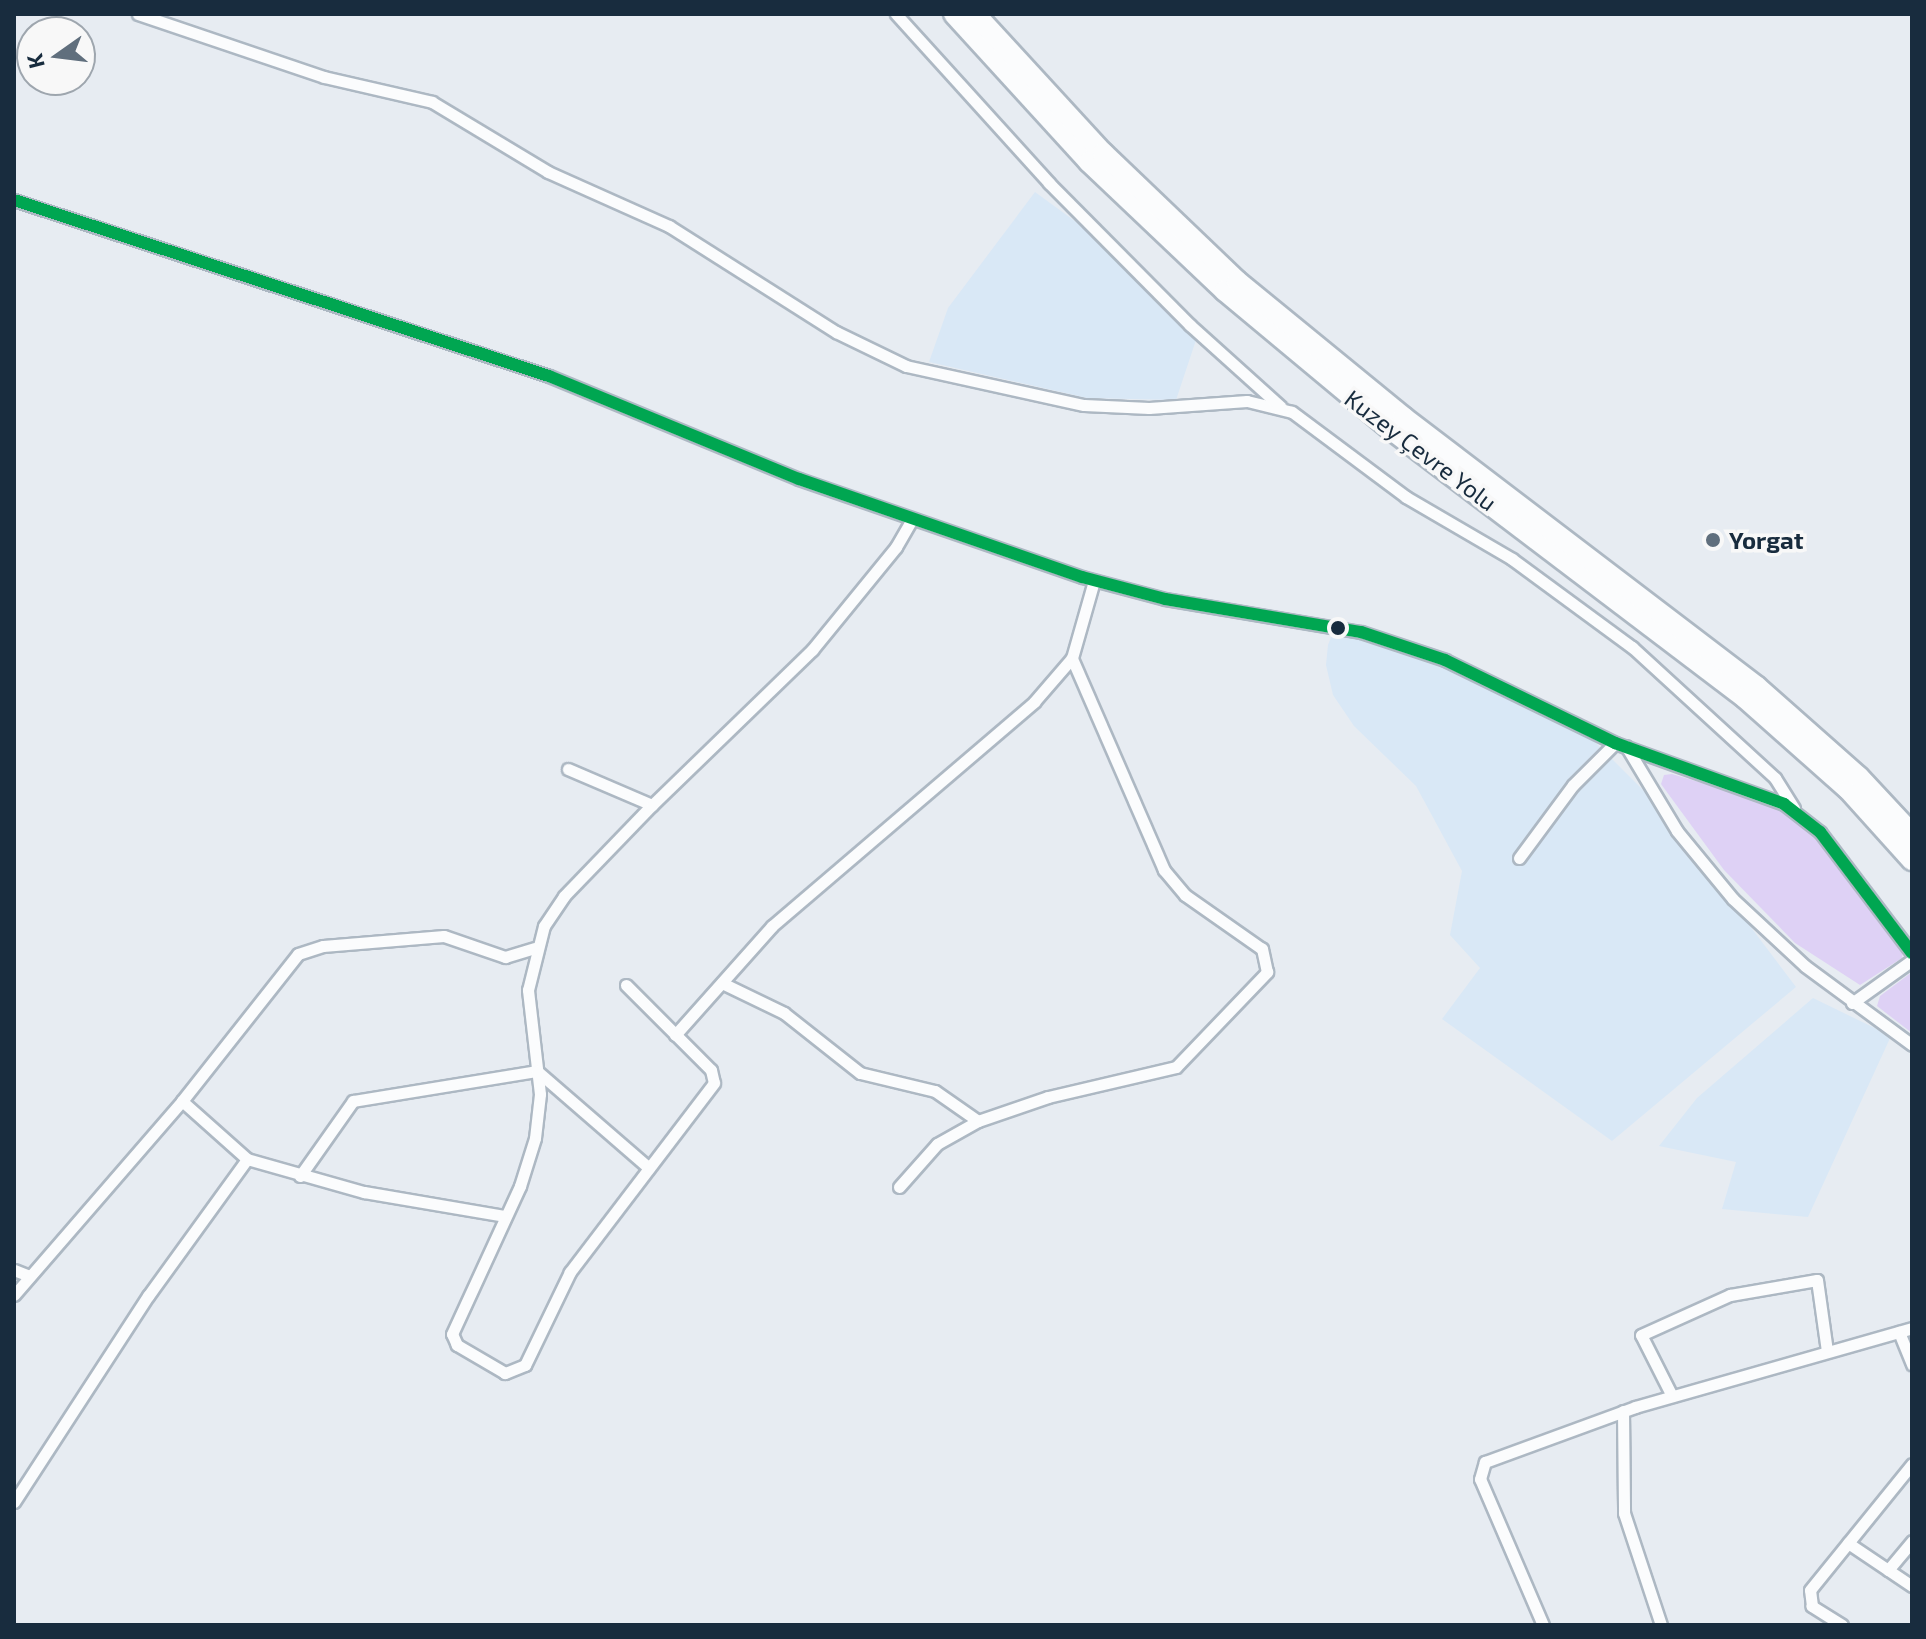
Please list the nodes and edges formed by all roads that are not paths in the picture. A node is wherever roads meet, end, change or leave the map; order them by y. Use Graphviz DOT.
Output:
graph roads {
  1 [pos="138,14"];
  2 [pos="896,14"];
  3 [pos="954,14"];
  4 [pos="975,14"];
  5 [pos="14,200"];
  6 [pos="1282,408"];
  7 [pos="911,521"];
  8 [pos="1094,581"];
  9 [pos="1072,658"];
  10 [pos="1620,744"];
  11 [pos="568,769"];
  12 [pos="652,805"];
  13 [pos="1797,812"];
  14 [pos="1912,834"];
  15 [pos="1519,858"];
  16 [pos="1912,860"];
  17 [pos="535,948"];
  18 [pos="1912,953"];
  19 [pos="1912,960"];
  20 [pos="722,983"];
  21 [pos="626,985"];
  22 [pos="1852,1003"];
  23 [pos="675,1035"];
  24 [pos="1912,1045"];
  25 [pos="537,1071"];
  26 [pos="182,1101"];
  27 [pos="978,1121"];
  28 [pos="247,1159"];
  29 [pos="649,1168"];
  30 [pos="300,1176"];
  31 [pos="899,1187"];
  32 [pos="504,1216"];
  33 [pos="14,1270"];
  34 [pos="30,1276"];
  35 [pos="14,1295"];
  36 [pos="1912,1328"];
  37 [pos="1899,1332"];
  38 [pos="1827,1351"];
  39 [pos="1912,1365"];
  40 [pos="1672,1396"];
  41 [pos="1623,1411"];
  42 [pos="1912,1464"];
  43 [pos="14,1502"];
  44 [pos="1912,1541"];
  45 [pos="1848,1543"];
  46 [pos="1888,1570"];
  47 [pos="1912,1586"];
  48 [pos="1543,1625"];
  49 [pos="1661,1625"];
  50 [pos="1842,1625"];
  1 -- 6 [label="street"];
  2 -- 6 [label="street"];
  3 -- 16 [label="highway, Kuzey Çevre Yolu"];
  4 -- 14 [label="highway, Kuzey Çevre Yolu"];
  5 -- 7 [label="street"];
  6 -- 13 [label="street"];
  7 -- 8 [label="street"];
  7 -- 12 [label="street"];
  8 -- 9 [label="street"];
  8 -- 10 [label="street"];
  9 -- 20 [label="street"];
  9 -- 27 [label="street"];
  10 -- 13 [label="street"];
  10 -- 15 [label="street"];
  10 -- 22 [label="street"];
  11 -- 12 [label="street"];
  12 -- 17 [label="street"];
  13 -- 18 [label="street"];
  17 -- 25 [label="street"];
  17 -- 26 [label="street"];
  19 -- 22 [label="street"];
  20 -- 23 [label="street"];
  20 -- 27 [label="street"];
  21 -- 23 [label="street"];
  22 -- 24 [label="street"];
  23 -- 29 [label="street"];
  25 -- 29 [label="street"];
  25 -- 30 [label="street"];
  25 -- 32 [label="street"];
  26 -- 28 [label="street"];
  26 -- 34 [label="street"];
  27 -- 31 [label="street"];
  28 -- 30 [label="street"];
  28 -- 43 [label="street"];
  29 -- 32 [label="street"];
  30 -- 32 [label="street"];
  33 -- 34 [label="street"];
  34 -- 35 [label="street"];
  36 -- 37 [label="street"];
  37 -- 38 [label="street"];
  37 -- 39 [label="street"];
  38 -- 40 [label="street"];
  38 -- 40 [label="street"];
  40 -- 41 [label="street"];
  41 -- 48 [label="street"];
  41 -- 49 [label="street"];
  42 -- 45 [label="street"];
  44 -- 46 [label="street"];
  45 -- 46 [label="street"];
  45 -- 50 [label="street"];
  46 -- 47 [label="street"];
}
